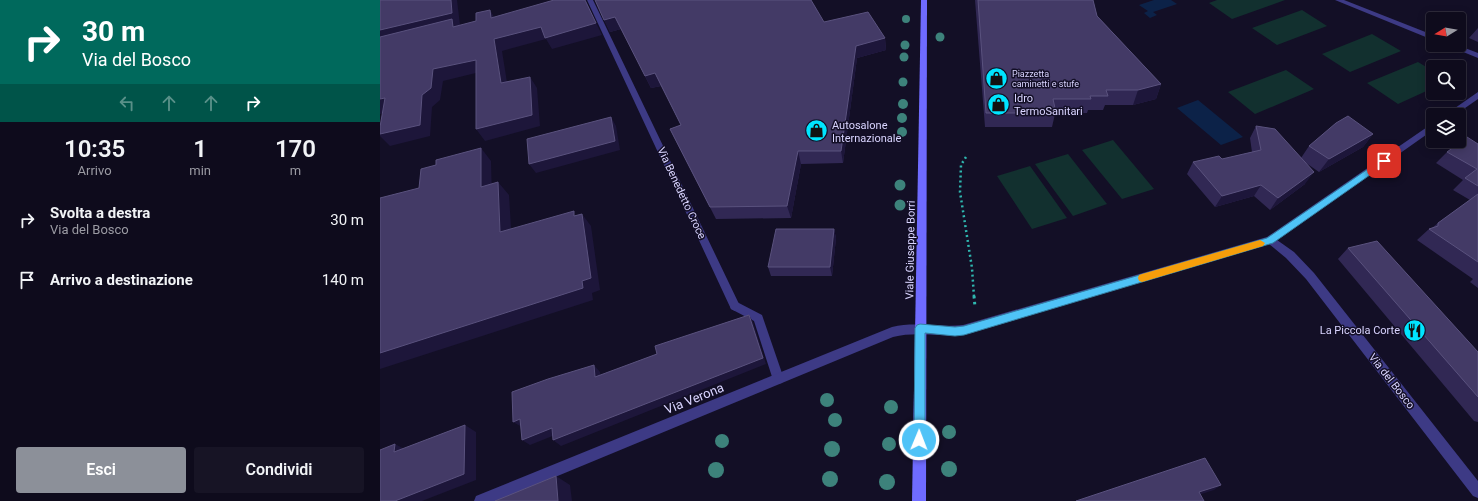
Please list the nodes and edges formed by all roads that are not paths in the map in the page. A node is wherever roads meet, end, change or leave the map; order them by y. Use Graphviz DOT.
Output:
graph roads {
  1 [pos="590,0"];
  2 [pos="924,0"];
  3 [pos="1338,0"];
  4 [pos="1426,35"];
  5 [pos="1466,51"];
  6 [pos="1478,56"];
  7 [pos="1478,95"];
  8 [pos="1459,108"];
  9 [pos="1426,131"];
  10 [pos="1270,240"];
  11 [pos="920,328"];
  12 [pos="778,378"];
  13 [pos="1477,489"];
  14 [pos="481,501"];
  15 [pos="918,501"];
  1 -- 12 [label="street, Via Benedetto Croce"];
  2 -- 11 [label="main road, Viale Giuseppe Borri"];
  3 -- 4 [label="street"];
  5 -- 6 [label="street"];
  7 -- 8 [label="street"];
  9 -- 10 [label="street"];
  10 -- 11 [label="street"];
  10 -- 13 [label="street, Via del Bosco"];
  11 -- 12 [label="street, Via Verona"];
  11 -- 15 [label="main road, Viale Giuseppe Borri"];
  12 -- 14 [label="street, Via Verona"];
}
